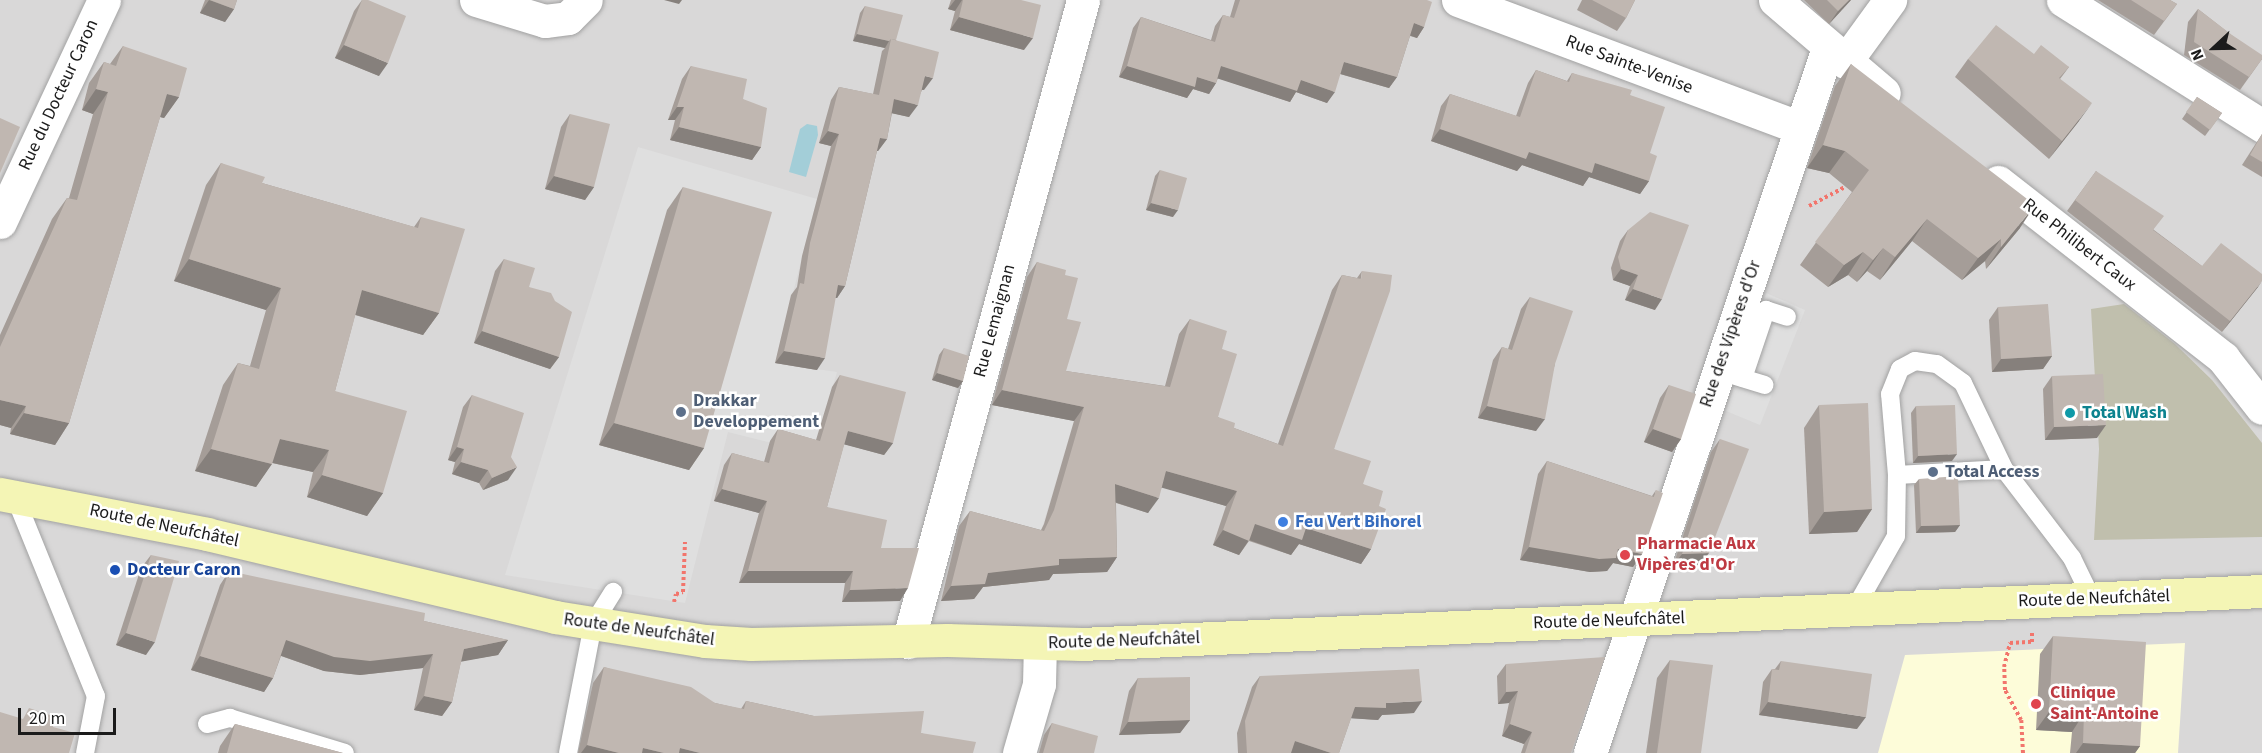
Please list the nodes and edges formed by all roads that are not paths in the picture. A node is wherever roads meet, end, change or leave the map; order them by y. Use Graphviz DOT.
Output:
graph roads {
  1 [pos="104,0"];
  2 [pos="476,0"];
  3 [pos="586,0"];
  4 [pos="1083,0"];
  5 [pos="1458,0"];
  6 [pos="1775,0"];
  7 [pos="1890,0"];
  8 [pos="2063,0"];
  9 [pos="1836,55"];
  10 [pos="1909,112"];
  11 [pos="2262,126"];
  12 [pos="1800,128"];
  13 [pos="1974,163"];
  14 [pos="0,222"];
  15 [pos="1787,317"];
  16 [pos="1731,374"];
  17 [pos="1765,385"];
  18 [pos="2262,408"];
  19 [pos="2004,469"];
  20 [pos="1897,475"];
  21 [pos="8,495"];
  22 [pos="2262,591"];
  23 [pos="613,592"];
  24 [pos="2092,599"];
  25 [pos="1854,610"];
  26 [pos="1634,620"];
  27 [pos="593,624"];
  28 [pos="908,642"];
  29 [pos="1040,643"];
  30 [pos="207,724"];
  31 [pos="85,753"];
  32 [pos="345,753"];
  33 [pos="568,753"];
  34 [pos="1019,753"];
  35 [pos="1590,753"];
  1 -- 14 [label="street, Rue du Docteur Caron"];
  2 -- 3 [label="street"];
  4 -- 28 [label="street, Rue Lemaignan"];
  5 -- 12 [label="street, Rue Sainte-Venise"];
  6 -- 9 [label="street"];
  7 -- 9 [label="street, Rue des Vipères d'Or"];
  8 -- 11 [label="street"];
  9 -- 10 [label="street"];
  9 -- 12 [label="street, Rue des Vipères d'Or"];
  12 -- 16 [label="street, Rue des Vipères d'Or"];
  13 -- 18 [label="street, Rue Philibert Caux"];
  15 -- 16 [label="lane"];
  16 -- 17 [label="lane"];
  16 -- 26 [label="street, Rue des Vipères d'Or"];
  19 -- 20 [label="lane"];
  19 -- 20 [label="lane"];
  19 -- 24 [label="lane"];
  20 -- 25 [label="lane"];
  21 -- 27 [label="main road, Route de Neufchâtel"];
  21 -- 31 [label="lane"];
  22 -- 24 [label="main road, Route de Neufchâtel"];
  23 -- 27 [label="lane"];
  24 -- 25 [label="main road, Route de Neufchâtel"];
  25 -- 26 [label="main road, Route de Neufchâtel"];
  26 -- 29 [label="main road, Route de Neufchâtel"];
  26 -- 35 [label="street, Rue des Vipères d'Or"];
  27 -- 28 [label="main road, Route de Neufchâtel"];
  27 -- 33 [label="lane"];
  28 -- 29 [label="main road, Route de Neufchâtel"];
  29 -- 34 [label="street"];
  30 -- 32 [label="lane"];
}
